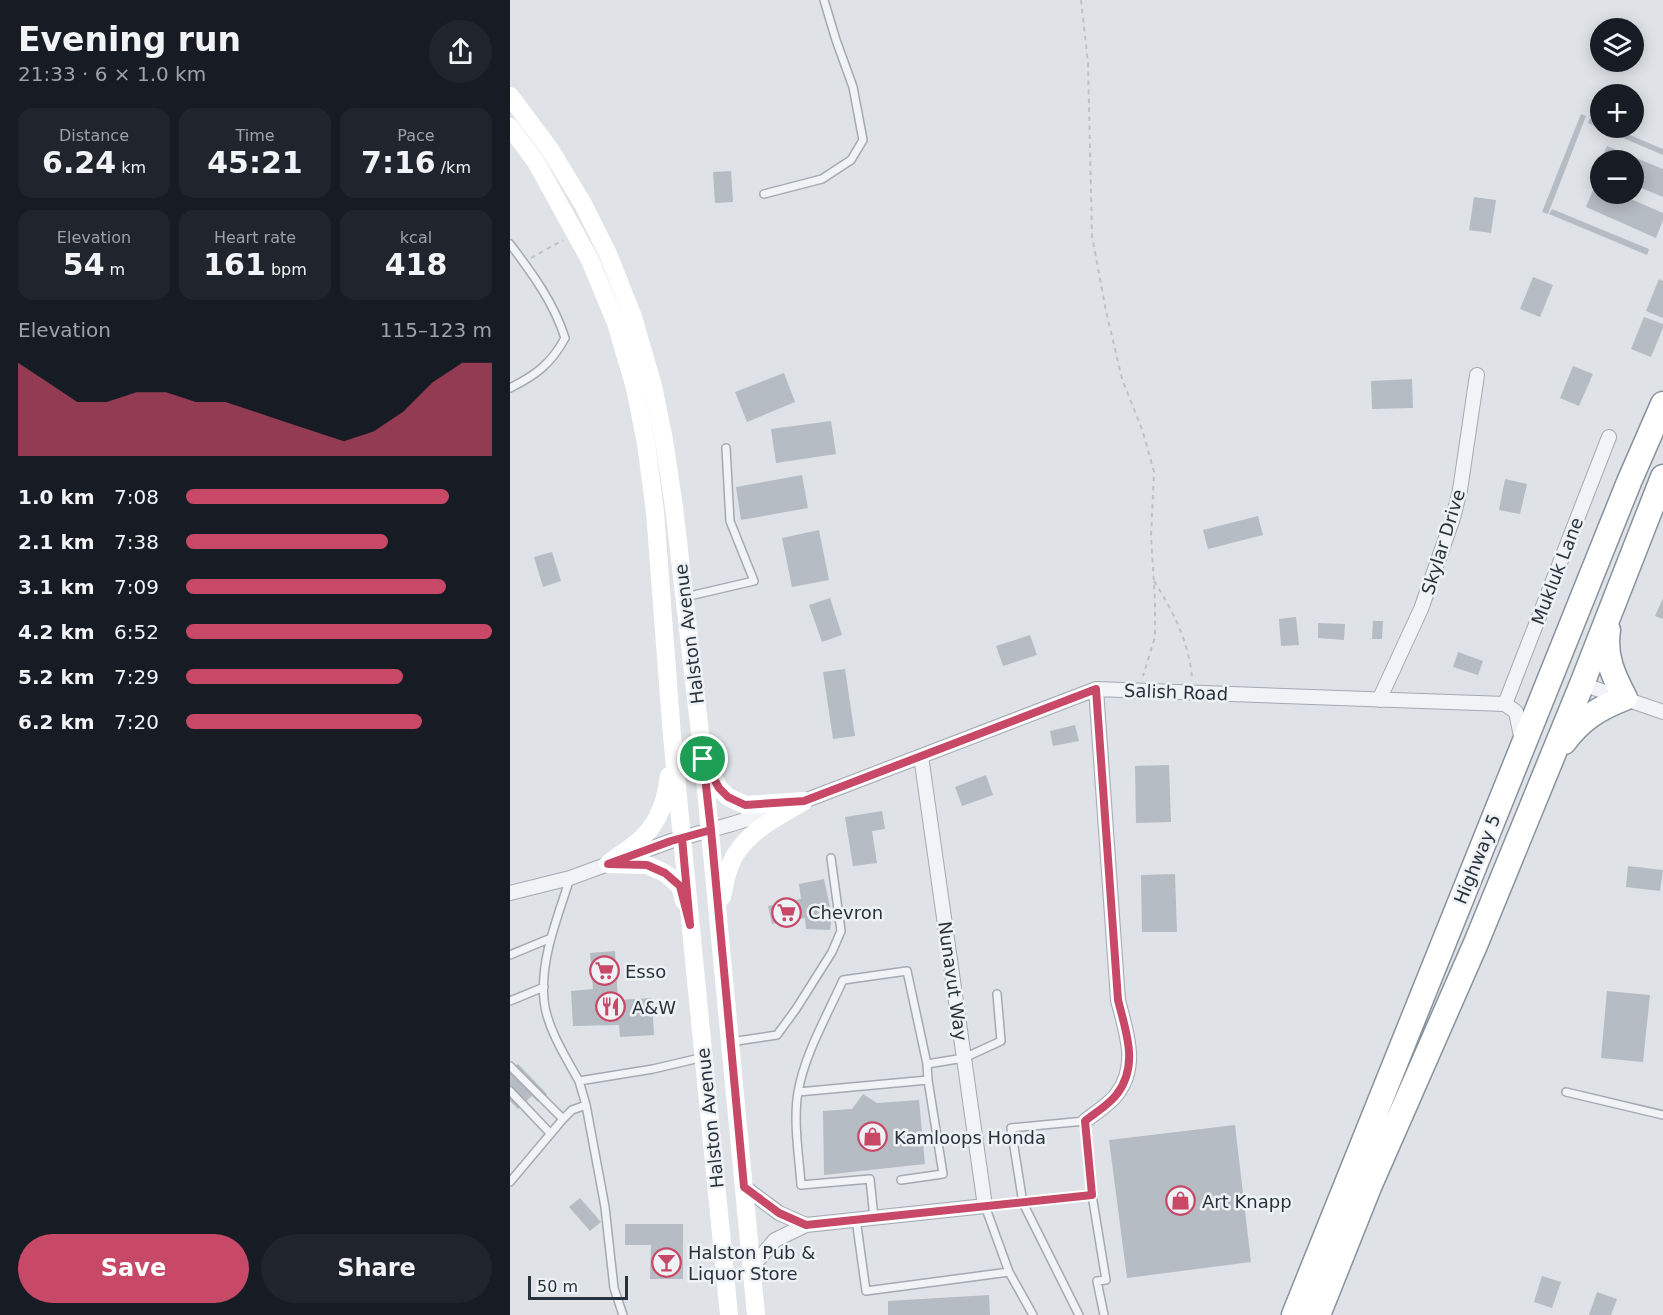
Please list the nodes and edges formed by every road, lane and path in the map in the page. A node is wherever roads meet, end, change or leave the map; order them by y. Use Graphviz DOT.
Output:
graph roads {
  1 [pos="824,0"];
  2 [pos="1081,0"];
  3 [pos="510,96"];
  4 [pos="510,127"];
  5 [pos="764,194"];
  6 [pos="576,232"];
  7 [pos="510,244"];
  8 [pos="524,263"];
  9 [pos="1477,375"];
  10 [pos="510,388"];
  11 [pos="1663,404"];
  12 [pos="1609,438"];
  13 [pos="726,448"];
  14 [pos="1663,477"];
  15 [pos="1629,482"];
  16 [pos="1154,581"];
  17 [pos="685,597"];
  18 [pos="1611,607"];
  19 [pos="1582,684"];
  20 [pos="1096,689"];
  21 [pos="1137,690"];
  22 [pos="1194,693"];
  23 [pos="1625,698"];
  24 [pos="1379,700"];
  25 [pos="1505,704"];
  26 [pos="1663,712"];
  27 [pos="672,736"];
  28 [pos="1523,746"];
  29 [pos="921,756"];
  30 [pos="703,759"];
  31 [pos="1551,759"];
  32 [pos="804,801"];
  33 [pos="711,830"];
  34 [pos="682,838"];
  35 [pos="831,858"];
  36 [pos="608,864"];
  37 [pos="570,878"];
  38 [pos="510,893"];
  39 [pos="718,913"];
  40 [pos="690,925"];
  41 [pos="551,938"];
  42 [pos="1442,946"];
  43 [pos="510,955"];
  44 [pos="544,987"];
  45 [pos="997,994"];
  46 [pos="510,1000"];
  47 [pos="730,1042"];
  48 [pos="704,1057"];
  49 [pos="964,1058"];
  50 [pos="927,1064"];
  51 [pos="510,1066"];
  52 [pos="928,1080"];
  53 [pos="579,1081"];
  54 [pos="510,1091"];
  55 [pos="798,1092"];
  56 [pos="1566,1092"];
  57 [pos="585,1105"];
  58 [pos="1663,1115"];
  59 [pos="562,1119"];
  60 [pos="1085,1121"];
  61 [pos="550,1133"];
  62 [pos="901,1180"];
  63 [pos="510,1182"];
  64 [pos="744,1187"];
  65 [pos="1092,1195"];
  66 [pos="1023,1203"];
  67 [pos="985,1206"];
  68 [pos="874,1218"];
  69 [pos="856,1220"];
  70 [pos="806,1225"];
  71 [pos="752,1267"];
  72 [pos="1009,1272"];
  73 [pos="623,1315"];
  74 [pos="729,1315"];
  75 [pos="756,1315"];
  76 [pos="1033,1315"];
  77 [pos="1079,1315"];
  78 [pos="1104,1315"];
  79 [pos="1294,1315"];
  80 [pos="1318,1315"];
  1 -- 5 [label="lane"];
  2 -- 16 [label="path"];
  3 -- 17 [label="main road, Halston Avenue"];
  4 -- 6 [label="main road, Halston Avenue"];
  6 -- 8 [label="path"];
  6 -- 27 [label="main road, Halston Avenue"];
  7 -- 8 [label="lane"];
  8 -- 10 [label="lane"];
  9 -- 24 [label="street, Skylar Drive"];
  11 -- 15 [label="highway, Highway 5"];
  12 -- 25 [label="street, Mukluk Lane"];
  13 -- 17 [label="lane"];
  14 -- 18 [label="highway, Highway 5"];
  15 -- 19 [label="highway"];
  15 -- 28 [label="highway, Highway 5"];
  16 -- 21 [label="path"];
  16 -- 22 [label="path"];
  17 -- 30 [label="main road, Halston Avenue"];
  18 -- 19 [label="highway, Highway 5"];
  18 -- 23 [label="highway"];
  19 -- 23 [label="street"];
  19 -- 31 [label="highway, Highway 5"];
  19 -- 42 [label="highway"];
  20 -- 21 [label="street, Salish Road"];
  20 -- 29 [label="street, Salish Road"];
  20 -- 60 [label="street"];
  21 -- 22 [label="street, Salish Road"];
  22 -- 24 [label="street, Salish Road"];
  23 -- 26 [label="street"];
  23 -- 31 [label="highway"];
  24 -- 25 [label="street, Salish Road"];
  25 -- 28 [label="street"];
  27 -- 34 [label="main road, Halston Avenue"];
  27 -- 36 [label="main road"];
  28 -- 42 [label="highway, Highway 5"];
  29 -- 32 [label="street, Salish Road"];
  29 -- 49 [label="street, Nunavut Way"];
  30 -- 32 [label="main road"];
  30 -- 33 [label="main road, Halston Avenue"];
  31 -- 80 [label="highway, Highway 5"];
  32 -- 33 [label="street, Salish Road"];
  32 -- 39 [label="main road"];
  33 -- 34 [label="street, Salish Road"];
  33 -- 39 [label="main road, Halston Avenue"];
  34 -- 36 [label="street, Salish Road"];
  34 -- 40 [label="main road, Halston Avenue"];
  35 -- 47 [label="lane"];
  36 -- 37 [label="street, Salish Road"];
  36 -- 40 [label="main road"];
  37 -- 38 [label="street, Salish Road"];
  37 -- 41 [label="lane"];
  39 -- 47 [label="main road, Halston Avenue"];
  40 -- 48 [label="main road, Halston Avenue"];
  41 -- 43 [label="lane"];
  41 -- 44 [label="lane"];
  42 -- 79 [label="highway, Highway 5"];
  44 -- 46 [label="lane"];
  44 -- 53 [label="lane"];
  45 -- 49 [label="lane"];
  47 -- 64 [label="main road, Halston Avenue"];
  48 -- 53 [label="lane"];
  48 -- 74 [label="main road, Halston Avenue"];
  49 -- 50 [label="lane"];
  49 -- 67 [label="street, Nunavut Way"];
  50 -- 52 [label="lane"];
  50 -- 55 [label="lane"];
  51 -- 59 [label="lane"];
  52 -- 55 [label="lane"];
  52 -- 62 [label="lane"];
  53 -- 57 [label="lane"];
  54 -- 61 [label="lane"];
  55 -- 68 [label="lane"];
  56 -- 58 [label="lane"];
  57 -- 59 [label="lane"];
  57 -- 73 [label="lane"];
  59 -- 61 [label="lane"];
  60 -- 65 [label="lane"];
  60 -- 66 [label="lane"];
  61 -- 63 [label="lane"];
  64 -- 70 [label="street"];
  64 -- 71 [label="main road, Halston Avenue"];
  65 -- 66 [label="lane"];
  65 -- 78 [label="lane"];
  66 -- 67 [label="lane"];
  66 -- 77 [label="lane"];
  67 -- 68 [label="street"];
  67 -- 72 [label="lane"];
  68 -- 69 [label="street"];
  69 -- 70 [label="street"];
  69 -- 72 [label="lane"];
  70 -- 71 [label="street"];
  71 -- 75 [label="main road, Halston Avenue"];
  72 -- 76 [label="lane"];
}
